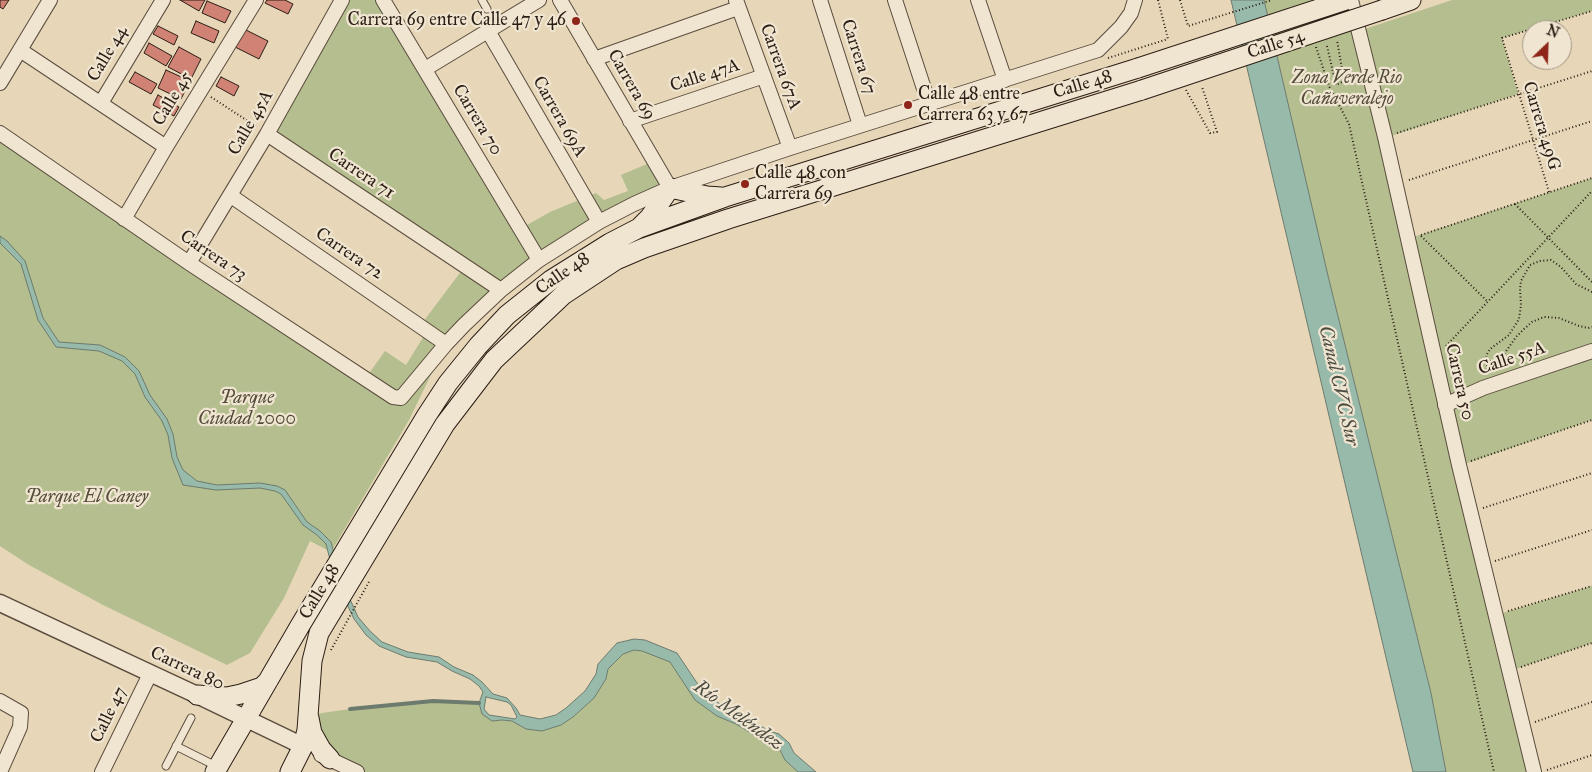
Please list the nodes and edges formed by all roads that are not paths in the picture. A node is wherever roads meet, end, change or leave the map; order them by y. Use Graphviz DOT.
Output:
graph roads {
  1 [pos="50,0"];
  2 [pos="163,0"];
  3 [pos="256,0"];
  4 [pos="342,0"];
  5 [pos="383,0"];
  6 [pos="482,0"];
  7 [pos="539,0"];
  8 [pos="560,0"];
  9 [pos="820,0"];
  10 [pos="895,0"];
  11 [pos="978,0"];
  12 [pos="1135,0"];
  13 [pos="1346,0"];
  14 [pos="1351,0"];
  15 [pos="1411,0"];
  16 [pos="737,4"];
  17 [pos="487,9"];
  18 [pos="488,31"];
  19 [pos="20,50"];
  20 [pos="594,59"];
  21 [pos="1138,68"];
  22 [pos="424,69"];
  23 [pos="764,76"];
  24 [pos="1005,80"];
  25 [pos="0,83"];
  26 [pos="1142,90"];
  27 [pos="101,103"];
  28 [pos="929,104"];
  29 [pos="630,121"];
  30 [pos="860,125"];
  31 [pos="0,133"];
  32 [pos="267,134"];
  33 [pos="166,147"];
  34 [pos="790,148"];
  35 [pos="670,188"];
  36 [pos="231,196"];
  37 [pos="725,197"];
  38 [pos="124,219"];
  39 [pos="599,222"];
  40 [pos="639,228"];
  41 [pos="539,260"];
  42 [pos="189,263"];
  43 [pos="501,290"];
  44 [pos="446,344"];
  45 [pos="1592,351"];
  46 [pos="407,391"];
  47 [pos="1445,404"];
  48 [pos="0,603"];
  49 [pos="150,674"];
  50 [pos="269,680"];
  51 [pos="197,695"];
  52 [pos="0,701"];
  53 [pos="308,715"];
  54 [pos="191,718"];
  55 [pos="246,719"];
  56 [pos="176,746"];
  57 [pos="303,746"];
  58 [pos="330,759"];
  59 [pos="166,766"];
  60 [pos="216,769"];
  61 [pos="0,772"];
  62 [pos="102,772"];
  63 [pos="290,772"];
  64 [pos="358,772"];
  65 [pos="1534,772"];
  1 -- 19 [label="street"];
  2 -- 27 [label="street, Calle 44"];
  3 -- 33 [label="street, Calle 45"];
  4 -- 32 [label="street, Calle 45A"];
  5 -- 22 [label="street, Carrera 70"];
  6 -- 17 [label="lane"];
  7 -- 18 [label="street"];
  8 -- 20 [label="street, Carrera 69"];
  9 -- 30 [label="street, Carrera 67"];
  10 -- 28 [label="street"];
  11 -- 24 [label="street"];
  12 -- 24 [label="street, Calle 48"];
  13 -- 21 [label="main road, Calle 54, bridge"];
  14 -- 47 [label="street, Carrera 50"];
  15 -- 26 [label="main road, Calle 54, bridge"];
  16 -- 20 [label="street"];
  16 -- 23 [label="street, Carrera 67A"];
  18 -- 22 [label="street"];
  18 -- 39 [label="street, Carrera 69A"];
  19 -- 25 [label="street"];
  19 -- 27 [label="street"];
  20 -- 29 [label="street, Carrera 69"];
  21 -- 37 [label="main road, Calle 48"];
  22 -- 41 [label="street, Carrera 70"];
  23 -- 29 [label="street, Calle 47A"];
  23 -- 34 [label="street, Carrera 67A"];
  24 -- 28 [label="street, Calle 48"];
  26 -- 53 [label="main road, Calle 48"];
  27 -- 33 [label="street"];
  28 -- 30 [label="street, Calle 48"];
  29 -- 35 [label="street, Carrera 69"];
  30 -- 34 [label="street, Calle 48"];
  31 -- 38 [label="street, Carrera 73"];
  32 -- 36 [label="street, Calle 45A"];
  32 -- 43 [label="street, Carrera 71"];
  33 -- 38 [label="street, Calle 45"];
  34 -- 35 [label="street, Calle 48"];
  35 -- 37 [label="main road"];
  35 -- 39 [label="street, Calle 48"];
  35 -- 40 [label="main road"];
  36 -- 42 [label="street, Calle 45A"];
  36 -- 44 [label="street, Carrera 72"];
  37 -- 40 [label="main road, Calle 48"];
  38 -- 42 [label="street, Carrera 73"];
  39 -- 41 [label="street, Calle 48"];
  40 -- 50 [label="main road, Calle 48"];
  41 -- 43 [label="street, Calle 48"];
  42 -- 46 [label="street, Carrera 73"];
  43 -- 44 [label="street, Calle 48"];
  44 -- 46 [label="street, Calle 48"];
  45 -- 47 [label="street, Calle 55A"];
  47 -- 65 [label="street, Carrera 50"];
  48 -- 49 [label="street, Carrera 80"];
  49 -- 51 [label="street, Carrera 80"];
  49 -- 62 [label="street, Calle 47"];
  50 -- 51 [label="main road"];
  50 -- 55 [label="main road, Calle 48"];
  51 -- 55 [label="street, Carrera 80"];
  52 -- 61 [label="street"];
  53 -- 57 [label="main road, Calle 48"];
  53 -- 58 [label="main road"];
  54 -- 56 [label="lane"];
  55 -- 57 [label="street, Carrera 80"];
  55 -- 60 [label="main road, Calle 48"];
  56 -- 59 [label="lane"];
  56 -- 60 [label="lane"];
  57 -- 58 [label="street, Carrera 80"];
  57 -- 63 [label="main road, Calle 48"];
  58 -- 64 [label="street, Carrera 80"];
}
